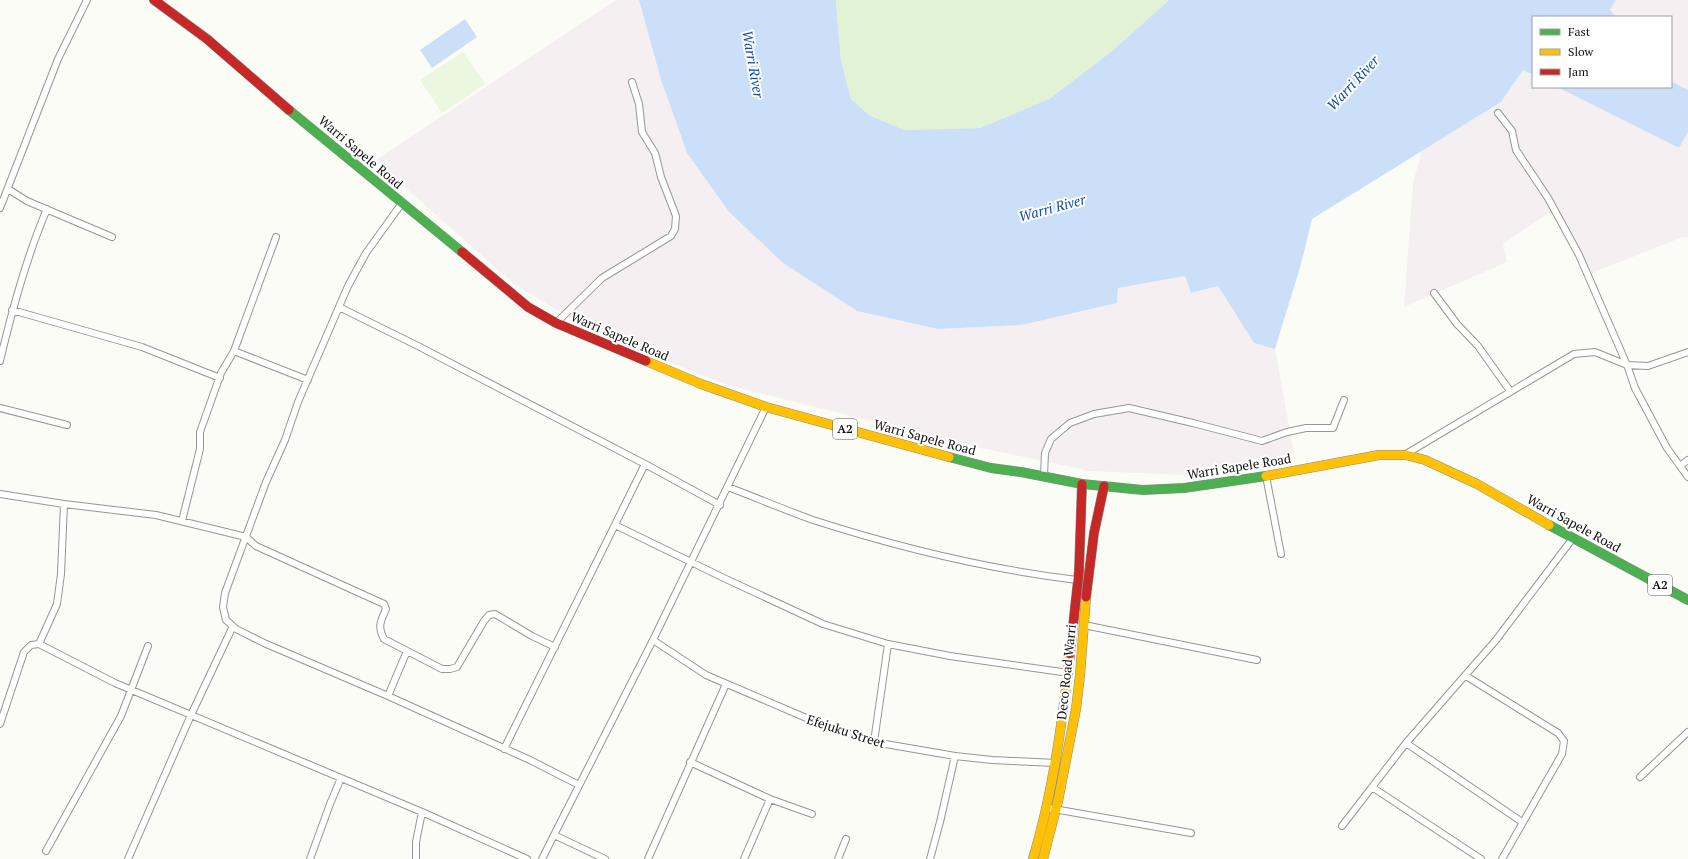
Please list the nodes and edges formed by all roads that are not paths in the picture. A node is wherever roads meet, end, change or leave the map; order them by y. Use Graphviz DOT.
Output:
graph roads {
  1 [pos="87,0"];
  2 [pos="154,0"];
  3 [pos="632,82"];
  4 [pos="1498,113"];
  5 [pos="8,189"];
  6 [pos="402,204"];
  7 [pos="0,208"];
  8 [pos="47,209"];
  9 [pos="112,237"];
  10 [pos="276,237"];
  11 [pos="1434,293"];
  12 [pos="339,307"];
  13 [pos="12,310"];
  14 [pos="556,323"];
  15 [pos="234,351"];
  16 [pos="1688,352"];
  17 [pos="0,362"];
  18 [pos="1627,365"];
  19 [pos="220,378"];
  20 [pos="308,380"];
  21 [pos="1510,391"];
  22 [pos="1344,400"];
  23 [pos="766,407"];
  24 [pos="0,408"];
  25 [pos="67,425"];
  26 [pos="1406,455"];
  27 [pos="1688,460"];
  28 [pos="645,464"];
  29 [pos="1680,466"];
  30 [pos="1044,476"];
  31 [pos="1266,476"];
  32 [pos="1688,477"];
  33 [pos="1082,484"];
  34 [pos="1104,486"];
  35 [pos="728,487"];
  36 [pos="0,494"];
  37 [pos="64,504"];
  38 [pos="720,505"];
  39 [pos="182,521"];
  40 [pos="615,525"];
  41 [pos="246,537"];
  42 [pos="1573,538"];
  43 [pos="1281,554"];
  44 [pos="692,562"];
  45 [pos="1077,580"];
  46 [pos="1688,600"];
  47 [pos="1084,624"];
  48 [pos="233,626"];
  49 [pos="653,640"];
  50 [pos="39,644"];
  51 [pos="888,644"];
  52 [pos="148,646"];
  53 [pos="555,647"];
  54 [pos="407,651"];
  55 [pos="1257,660"];
  56 [pos="1069,673"];
  57 [pos="1466,676"];
  58 [pos="726,684"];
  59 [pos="132,690"];
  60 [pos="388,696"];
  61 [pos="191,715"];
  62 [pos="0,724"];
  63 [pos="1688,732"];
  64 [pos="874,742"];
  65 [pos="1406,743"];
  66 [pos="504,749"];
  67 [pos="954,756"];
  68 [pos="690,762"];
  69 [pos="1056,763"];
  70 [pos="1640,777"];
  71 [pos="341,778"];
  72 [pos="579,785"];
  73 [pos="1372,787"];
  74 [pos="770,799"];
  75 [pos="1052,809"];
  76 [pos="422,812"];
  77 [pos="812,814"];
  78 [pos="1522,822"];
  79 [pos="1342,826"];
  80 [pos="1192,833"];
  81 [pos="554,835"];
  82 [pos="846,839"];
  83 [pos="46,851"];
  84 [pos="128,859"];
  85 [pos="310,859"];
  86 [pos="416,859"];
  87 [pos="527,859"];
  88 [pos="542,859"];
  89 [pos="605,859"];
  90 [pos="648,859"];
  91 [pos="744,859"];
  92 [pos="838,859"];
  93 [pos="930,859"];
  94 [pos="1033,859"];
  95 [pos="1043,859"];
  96 [pos="1481,859"];
  97 [pos="1502,859"];
  1 -- 5 [label="street"];
  2 -- 6 [label="main road, Warri Sapele Road / A2"];
  3 -- 14 [label="street"];
  4 -- 18 [label="street"];
  5 -- 7 [label="street"];
  5 -- 8 [label="street"];
  6 -- 12 [label="street"];
  6 -- 14 [label="main road, Warri Sapele Road / A2"];
  8 -- 9 [label="street"];
  8 -- 13 [label="street"];
  10 -- 15 [label="street"];
  11 -- 21 [label="street"];
  12 -- 20 [label="street"];
  12 -- 28 [label="street"];
  13 -- 17 [label="street"];
  13 -- 19 [label="street"];
  14 -- 23 [label="main road, Warri Sapele Road / A2"];
  15 -- 19 [label="street"];
  15 -- 20 [label="street"];
  16 -- 18 [label="street"];
  18 -- 21 [label="street"];
  18 -- 29 [label="street"];
  19 -- 39 [label="street"];
  20 -- 41 [label="street"];
  21 -- 26 [label="street"];
  22 -- 30 [label="street"];
  23 -- 30 [label="main road, Warri Sapele Road / A2"];
  23 -- 35 [label="street"];
  24 -- 25 [label="street"];
  26 -- 31 [label="main road, Warri Sapele Road / A2"];
  26 -- 42 [label="main road, Warri Sapele Road / A2"];
  27 -- 29 [label="street"];
  28 -- 38 [label="street"];
  28 -- 40 [label="street"];
  29 -- 32 [label="street"];
  30 -- 33 [label="main road, Warri Sapele Road / A2"];
  31 -- 34 [label="main road, Warri Sapele Road / A2"];
  31 -- 43 [label="street"];
  33 -- 34 [label="main road, Warri Sapele Road / A2"];
  33 -- 45 [label="main road, Deco Road Warri"];
  34 -- 47 [label="main road, Deco Road Warri"];
  35 -- 38 [label="street"];
  35 -- 45 [label="street"];
  36 -- 37 [label="street"];
  37 -- 39 [label="street"];
  37 -- 50 [label="street"];
  38 -- 44 [label="street"];
  39 -- 41 [label="street"];
  40 -- 44 [label="street"];
  40 -- 53 [label="street"];
  41 -- 48 [label="street"];
  41 -- 54 [label="street"];
  42 -- 46 [label="main road, Warri Sapele Road / A2"];
  42 -- 57 [label="street"];
  44 -- 49 [label="street"];
  44 -- 51 [label="street"];
  45 -- 56 [label="main road, Deco Road Warri"];
  47 -- 55 [label="street"];
  47 -- 75 [label="main road, Deco Road Warri"];
  48 -- 60 [label="street"];
  48 -- 61 [label="street"];
  49 -- 58 [label="street, Efejuku Street"];
  49 -- 72 [label="street"];
  50 -- 59 [label="street"];
  50 -- 62 [label="street"];
  51 -- 56 [label="street"];
  51 -- 64 [label="street"];
  52 -- 59 [label="street"];
  53 -- 54 [label="street"];
  53 -- 66 [label="street"];
  54 -- 60 [label="street"];
  56 -- 69 [label="main road, Deco Road Warri"];
  57 -- 65 [label="street"];
  57 -- 78 [label="street"];
  58 -- 64 [label="street, Efejuku Street"];
  58 -- 68 [label="street"];
  59 -- 61 [label="street"];
  59 -- 83 [label="street"];
  60 -- 66 [label="street"];
  61 -- 71 [label="street"];
  61 -- 84 [label="street"];
  63 -- 70 [label="street"];
  64 -- 67 [label="street, Efejuku Street"];
  65 -- 73 [label="street"];
  65 -- 78 [label="street"];
  66 -- 72 [label="street"];
  67 -- 69 [label="street, Efejuku Street"];
  67 -- 93 [label="street"];
  68 -- 74 [label="street"];
  68 -- 90 [label="street"];
  69 -- 75 [label="main road, Deco Road Warri"];
  71 -- 76 [label="street"];
  71 -- 85 [label="street"];
  72 -- 81 [label="street"];
  73 -- 79 [label="street"];
  73 -- 96 [label="street"];
  74 -- 77 [label="street"];
  74 -- 91 [label="street"];
  75 -- 80 [label="street"];
  75 -- 94 [label="main road, Deco Road Warri"];
  75 -- 95 [label="main road, Deco Road Warri"];
  76 -- 86 [label="street"];
  76 -- 87 [label="street"];
  78 -- 97 [label="street"];
  81 -- 88 [label="street"];
  81 -- 89 [label="street"];
  82 -- 92 [label="street"];
}
